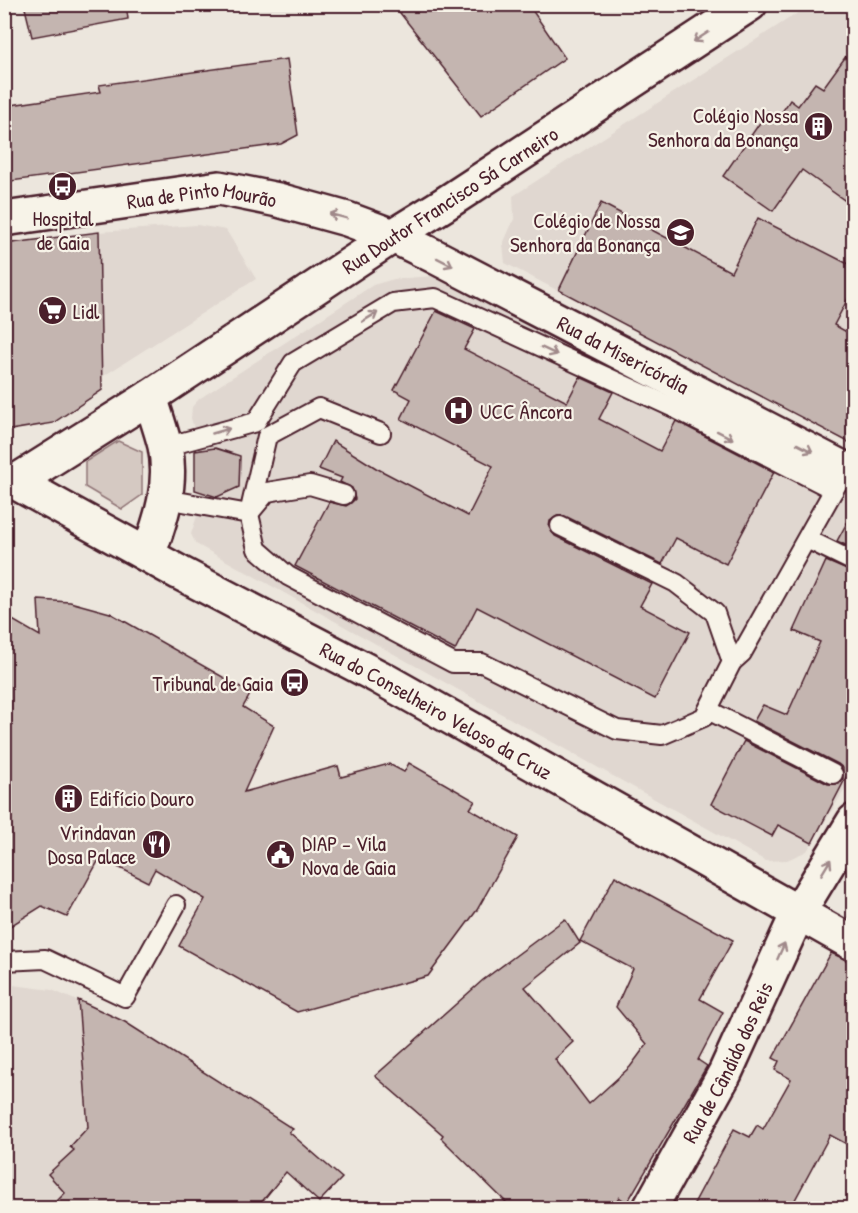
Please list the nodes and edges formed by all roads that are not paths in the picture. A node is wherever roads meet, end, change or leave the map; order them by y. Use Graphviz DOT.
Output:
graph roads {
  1 [pos="750,4"];
  2 [pos="4,219"];
  3 [pos="393,236"];
  4 [pos="150,397"];
  5 [pos="381,433"];
  6 [pos="165,447"];
  7 [pos="844,478"];
  8 [pos="8,483"];
  9 [pos="344,495"];
  10 [pos="166,499"];
  11 [pos="249,513"];
  12 [pos="560,526"];
  13 [pos="807,539"];
  14 [pos="148,555"];
  15 [pos="854,562"];
  16 [pos="732,662"];
  17 [pos="708,710"];
  18 [pos="833,774"];
  19 [pos="854,821"];
  20 [pos="176,905"];
  21 [pos="798,913"];
  22 [pos="854,944"];
  23 [pos="4,961"];
  24 [pos="650,1209"];
  1 -- 3 [label="main road, Rua Doutor Francisco Sá Carneiro, one-way"];
  3 -- 2 [label="main road, Rua de Pinto Mourão, one-way"];
  3 -- 4 [label="main road, Rua Doutor Francisco Sá Carneiro"];
  3 -- 7 [label="main road, Rua da Misericórdia, one-way"];
  4 -- 6 [label="main road"];
  4 -- 8 [label="main road, Rua Doutor Francisco Sá Carneiro"];
  5 -- 11 [label="lane"];
  6 -- 7 [label="lane, one-way"];
  6 -- 10 [label="main road"];
  7 -- 13 [label="lane"];
  8 -- 14 [label="main road, Rua do Conselheiro Veloso da Cruz"];
  9 -- 11 [label="lane"];
  10 -- 11 [label="lane"];
  10 -- 14 [label="main road"];
  11 -- 17 [label="lane"];
  12 -- 16 [label="lane"];
  13 -- 15 [label="lane"];
  13 -- 16 [label="lane"];
  14 -- 21 [label="main road, Rua do Conselheiro Veloso da Cruz"];
  16 -- 17 [label="lane"];
  17 -- 18 [label="lane"];
  21 -- 19 [label="main road, Rua de Cândido dos Reis, one-way"];
  20 -- 23 [label="lane"];
  21 -- 22 [label="main road, Rua do Conselheiro Veloso da Cruz"];
  24 -- 21 [label="main road, Rua de Cândido dos Reis, one-way"];
}
